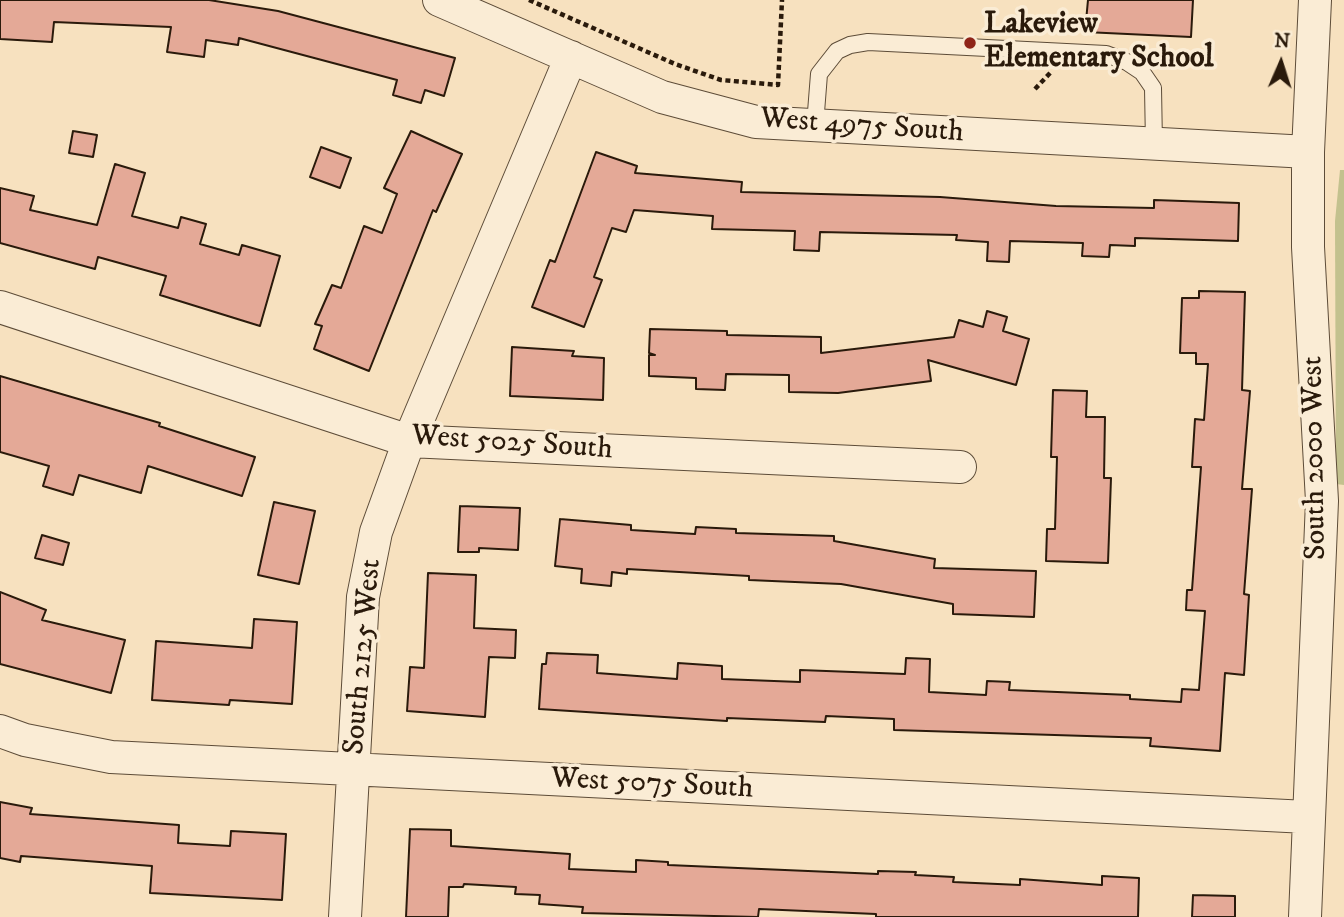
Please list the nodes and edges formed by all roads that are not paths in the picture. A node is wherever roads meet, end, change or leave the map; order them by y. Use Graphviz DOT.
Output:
graph roads {
  1 [pos="439,0"];
  2 [pos="1315,0"];
  3 [pos="571,57"];
  4 [pos="815,125"];
  5 [pos="1154,144"];
  6 [pos="1308,152"];
  7 [pos="0,307"];
  8 [pos="408,441"];
  9 [pos="960,467"];
  10 [pos="0,730"];
  11 [pos="354,770"];
  12 [pos="1307,817"];
  13 [pos="345,917"];
  14 [pos="1305,917"];
  1 -- 3 [label="street, West 4975 South"];
  2 -- 6 [label="street, South 2000 West"];
  3 -- 4 [label="street, West 4975 South"];
  3 -- 8 [label="street, South 2125 West"];
  4 -- 5 [label="street, West 4975 South"];
  4 -- 5 [label="lane"];
  5 -- 6 [label="street, West 4975 South"];
  6 -- 12 [label="street, South 2000 West"];
  7 -- 8 [label="street, West 5025 South"];
  8 -- 9 [label="street, West 5025 South"];
  8 -- 11 [label="street, South 2125 West"];
  10 -- 11 [label="street, West 5075 South"];
  11 -- 12 [label="street, West 5075 South"];
  11 -- 13 [label="street, South 2125 West"];
  12 -- 14 [label="street, South 2000 West"];
}
